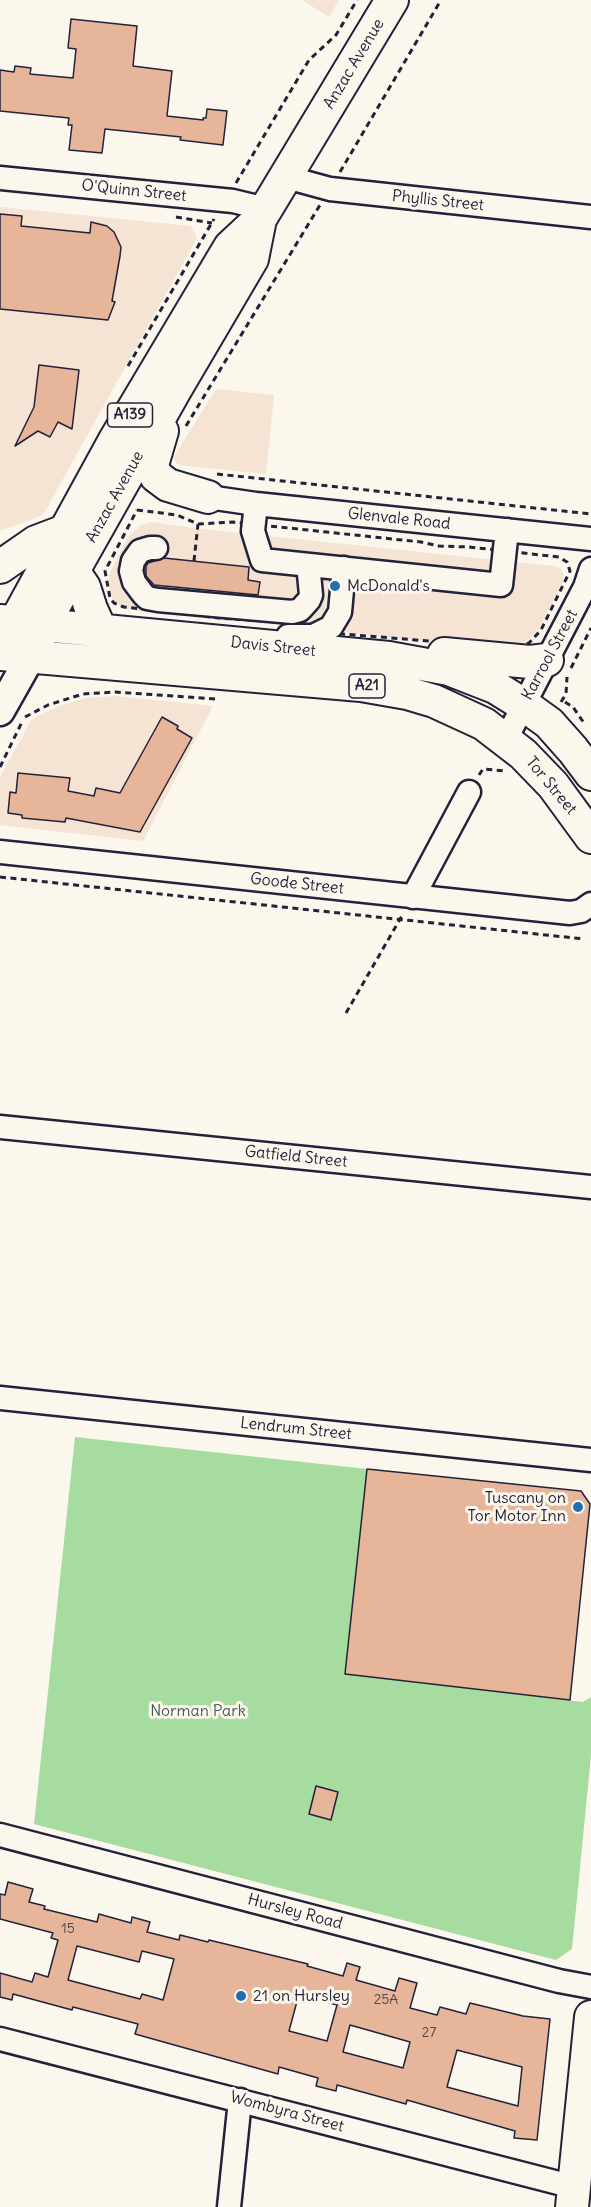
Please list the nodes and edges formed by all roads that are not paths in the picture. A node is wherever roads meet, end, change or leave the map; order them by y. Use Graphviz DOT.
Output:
graph roads {
  1 [pos="392,0"];
  2 [pos="286,177"];
  3 [pos="0,178"];
  4 [pos="263,214"];
  5 [pos="591,217"];
  6 [pos="175,390"];
  7 [pos="256,504"];
  8 [pos="203,511"];
  9 [pos="507,530"];
  10 [pos="64,531"];
  11 [pos="591,539"];
  12 [pos="156,548"];
  13 [pos="0,567"];
  14 [pos="344,568"];
  15 [pos="310,569"];
  16 [pos="591,570"];
  17 [pos="73,572"];
  18 [pos="19,623"];
  19 [pos="101,631"];
  20 [pos="258,645"];
  21 [pos="0,652"];
  22 [pos="31,656"];
  23 [pos="547,660"];
  24 [pos="417,662"];
  25 [pos="524,705"];
  26 [pos="12,714"];
  27 [pos="506,739"];
  28 [pos="591,774"];
  29 [pos="469,792"];
  30 [pos="591,837"];
  31 [pos="0,852"];
  32 [pos="413,897"];
  33 [pos="586,908"];
  34 [pos="0,1127"];
  35 [pos="591,1187"];
  36 [pos="0,1398"];
  37 [pos="591,1460"];
  38 [pos="0,1835"];
  39 [pos="591,1987"];
  40 [pos="591,2017"];
  41 [pos="0,2039"];
  42 [pos="240,2100"];
  43 [pos="573,2197"];
  44 [pos="229,2207"];
  1 -- 2 [label="highway, Anzac Avenue / A139"];
  2 -- 4 [label="highway, Anzac Avenue / A139"];
  2 -- 5 [label="street, Phyllis Street"];
  3 -- 4 [label="street, O'Quinn Street"];
  4 -- 6 [label="highway, Anzac Avenue / A139"];
  4 -- 10 [label="highway, Anzac Avenue / A139"];
  6 -- 8 [label="highway"];
  6 -- 17 [label="highway, Anzac Avenue / A139"];
  7 -- 8 [label="street, Glenvale Road"];
  7 -- 9 [label="street, Glenvale Road"];
  7 -- 15 [label="street"];
  9 -- 11 [label="street, Glenvale Road"];
  9 -- 14 [label="street"];
  10 -- 13 [label="highway"];
  10 -- 18 [label="highway, Anzac Avenue / A139"];
  12 -- 15 [label="street"];
  14 -- 15 [label="street"];
  14 -- 20 [label="street"];
  16 -- 23 [label="street, Karrool Street"];
  17 -- 18 [label="highway, Anzac Avenue / A139"];
  17 -- 19 [label="highway"];
  18 -- 19 [label="highway, Davis Street / A21"];
  18 -- 21 [label="highway, Anzac Avenue / A139"];
  18 -- 22 [label="highway, Anzac Avenue / A139"];
  19 -- 20 [label="highway, Davis Street / A21"];
  20 -- 24 [label="highway, Davis Street / A21"];
  21 -- 22 [label="highway, A21"];
  22 -- 26 [label="main road, Anzac Avenue"];
  22 -- 27 [label="highway, Davis Street / A21"];
  23 -- 24 [label="highway"];
  23 -- 25 [label="street, Karrool Street"];
  24 -- 25 [label="highway, Davis Street / A21"];
  25 -- 27 [label="street, Karrool Street"];
  25 -- 28 [label="highway, A21"];
  27 -- 30 [label="highway, Tor Street / A21"];
  29 -- 32 [label="street"];
  31 -- 32 [label="street, Goode Street"];
  32 -- 33 [label="street, Goode Street"];
  34 -- 35 [label="street, Gatfield Street"];
  36 -- 37 [label="street, Lendrum Street"];
  38 -- 39 [label="street, Hursley Road"];
  40 -- 43 [label="highway"];
  41 -- 42 [label="street, Wombyra Street"];
  42 -- 43 [label="street, Wombyra Street"];
  42 -- 44 [label="street"];
}
